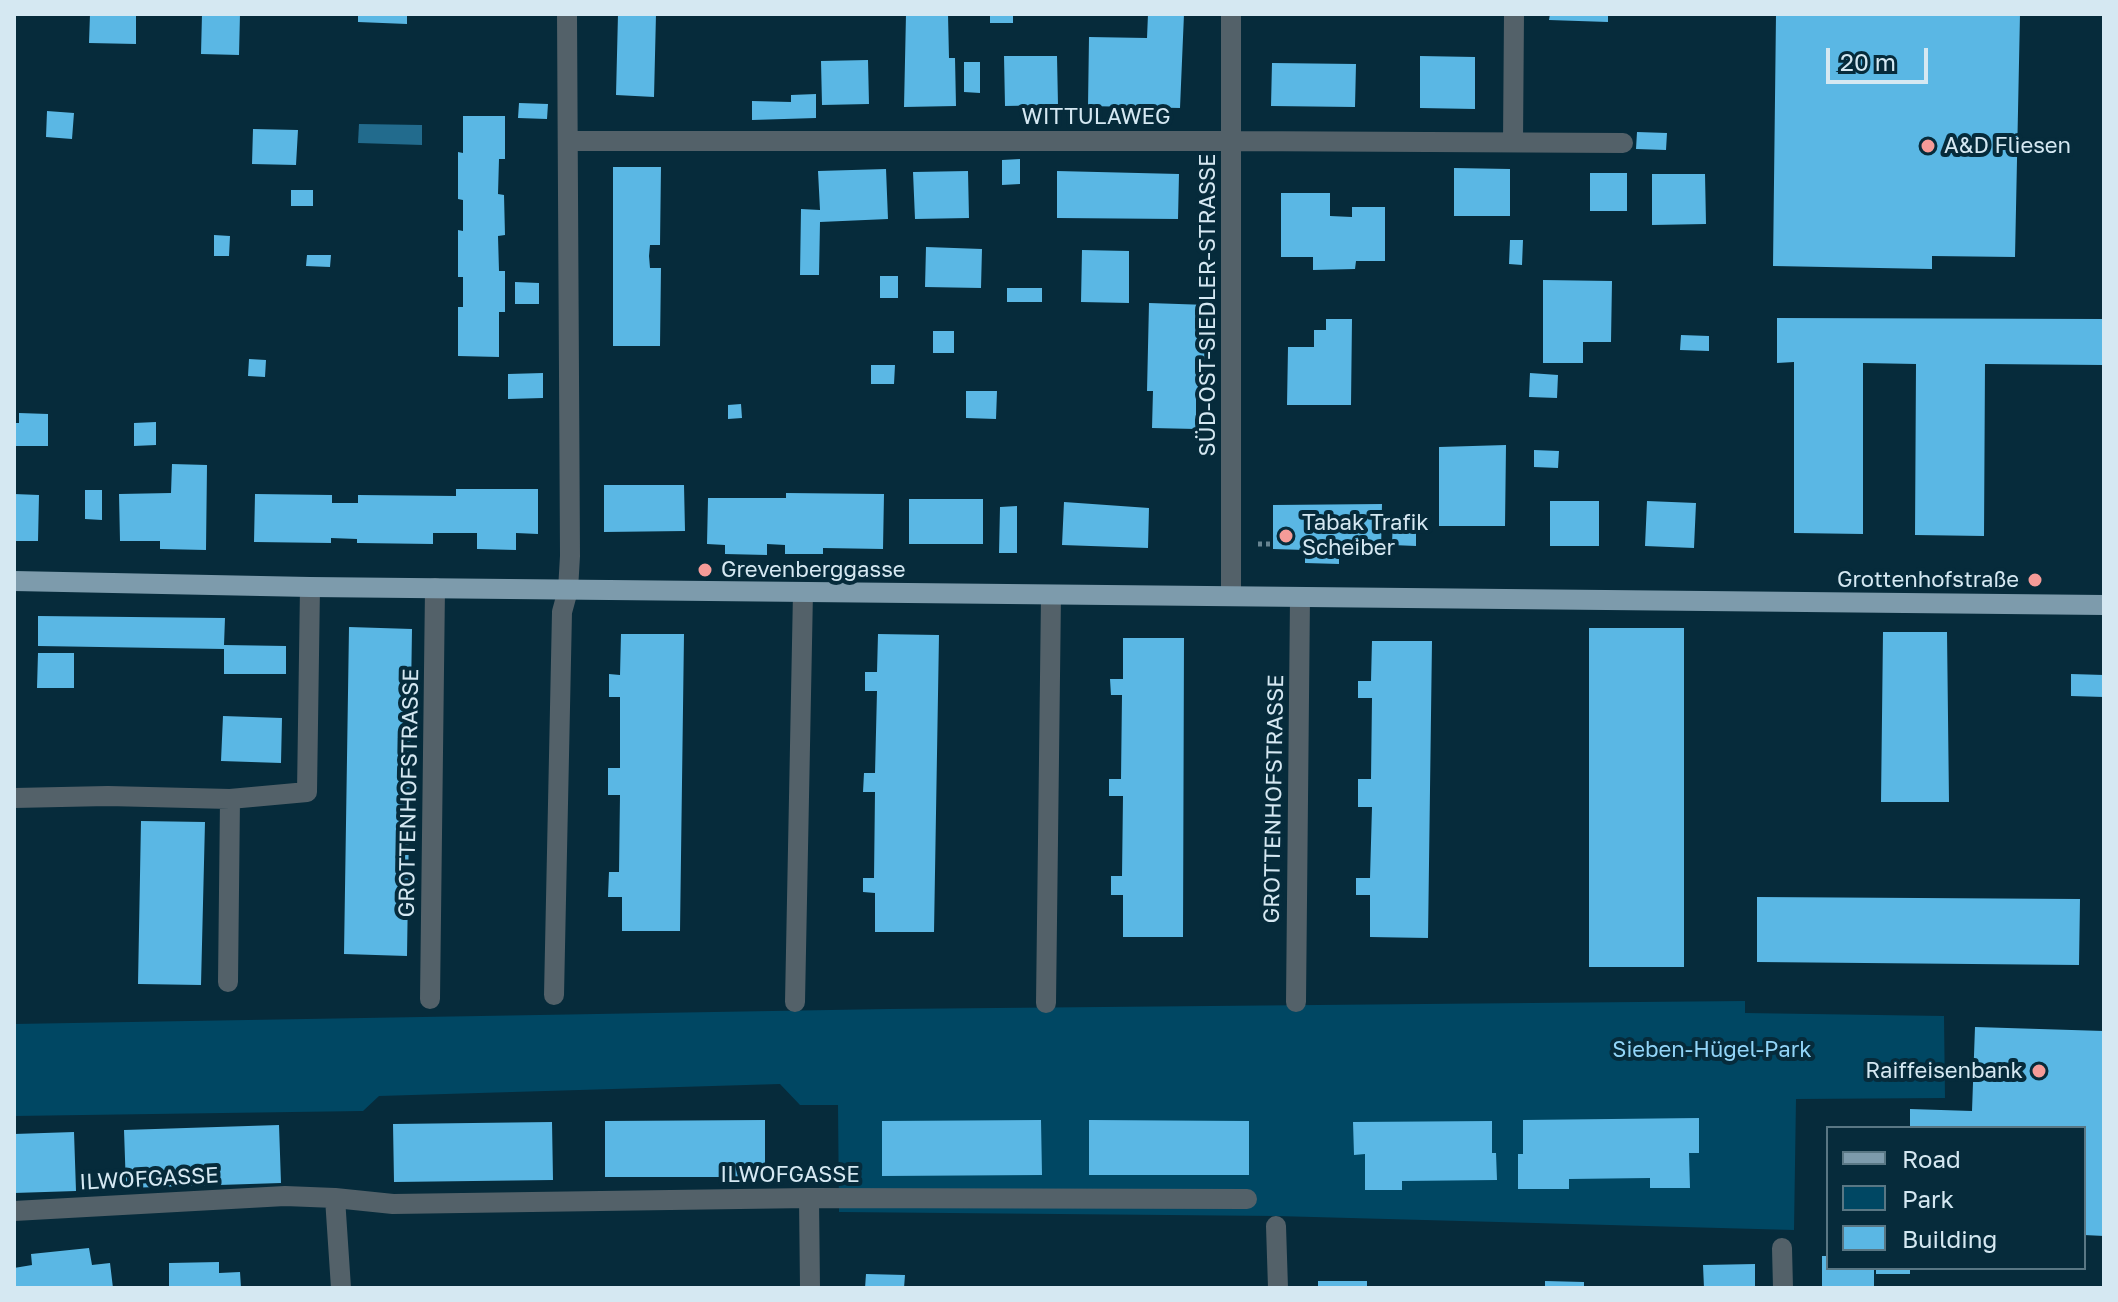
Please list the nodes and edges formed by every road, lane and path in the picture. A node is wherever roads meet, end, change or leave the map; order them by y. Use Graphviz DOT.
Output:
graph roads {
  1 [pos="567,14"];
  2 [pos="1231,14"];
  3 [pos="1514,14"];
  4 [pos="568,141"];
  5 [pos="1233,141"];
  6 [pos="1513,142"];
  7 [pos="1623,143"];
  8 [pos="1264,544"];
  9 [pos="1273,544"];
  10 [pos="14,581"];
  11 [pos="310,587"];
  12 [pos="435,588"];
  13 [pos="568,590"];
  14 [pos="803,592"];
  15 [pos="1051,595"];
  16 [pos="1231,596"];
  17 [pos="1300,597"];
  18 [pos="2104,605"];
  19 [pos="14,798"];
  20 [pos="230,799"];
  21 [pos="228,982"];
  22 [pos="554,995"];
  23 [pos="430,999"];
  24 [pos="795,1002"];
  25 [pos="1296,1002"];
  26 [pos="1046,1003"];
  27 [pos="335,1198"];
  28 [pos="809,1198"];
  29 [pos="1247,1199"];
  30 [pos="14,1211"];
  31 [pos="1276,1226"];
  32 [pos="1782,1248"];
  33 [pos="341,1288"];
  34 [pos="810,1288"];
  35 [pos="1278,1288"];
  36 [pos="1783,1288"];
  1 -- 4 [label="street"];
  2 -- 5 [label="street, SÜD-OST-SIEDLER-STRASSE"];
  3 -- 6 [label="street"];
  4 -- 5 [label="street, WITTULAWEG"];
  4 -- 13 [label="street"];
  5 -- 6 [label="street, WITTULAWEG"];
  5 -- 16 [label="street, SÜD-OST-SIEDLER-STRASSE"];
  6 -- 7 [label="street, WITTULAWEG"];
  8 -- 9 [label="path"];
  10 -- 11 [label="main road"];
  11 -- 12 [label="main road"];
  11 -- 20 [label="street"];
  12 -- 13 [label="main road"];
  12 -- 23 [label="street, GROTTENHOFSTRASSE"];
  13 -- 14 [label="main road"];
  13 -- 22 [label="street"];
  14 -- 15 [label="main road"];
  14 -- 24 [label="street"];
  15 -- 16 [label="main road"];
  15 -- 26 [label="street"];
  16 -- 17 [label="main road"];
  17 -- 18 [label="main road"];
  17 -- 25 [label="street, GROTTENHOFSTRASSE"];
  19 -- 20 [label="street"];
  20 -- 21 [label="street"];
  27 -- 28 [label="street, ILWOFGASSE"];
  27 -- 30 [label="street, ILWOFGASSE"];
  27 -- 33 [label="street"];
  28 -- 29 [label="street, ILWOFGASSE"];
  28 -- 34 [label="street"];
  31 -- 35 [label="street"];
  32 -- 36 [label="street"];
}
